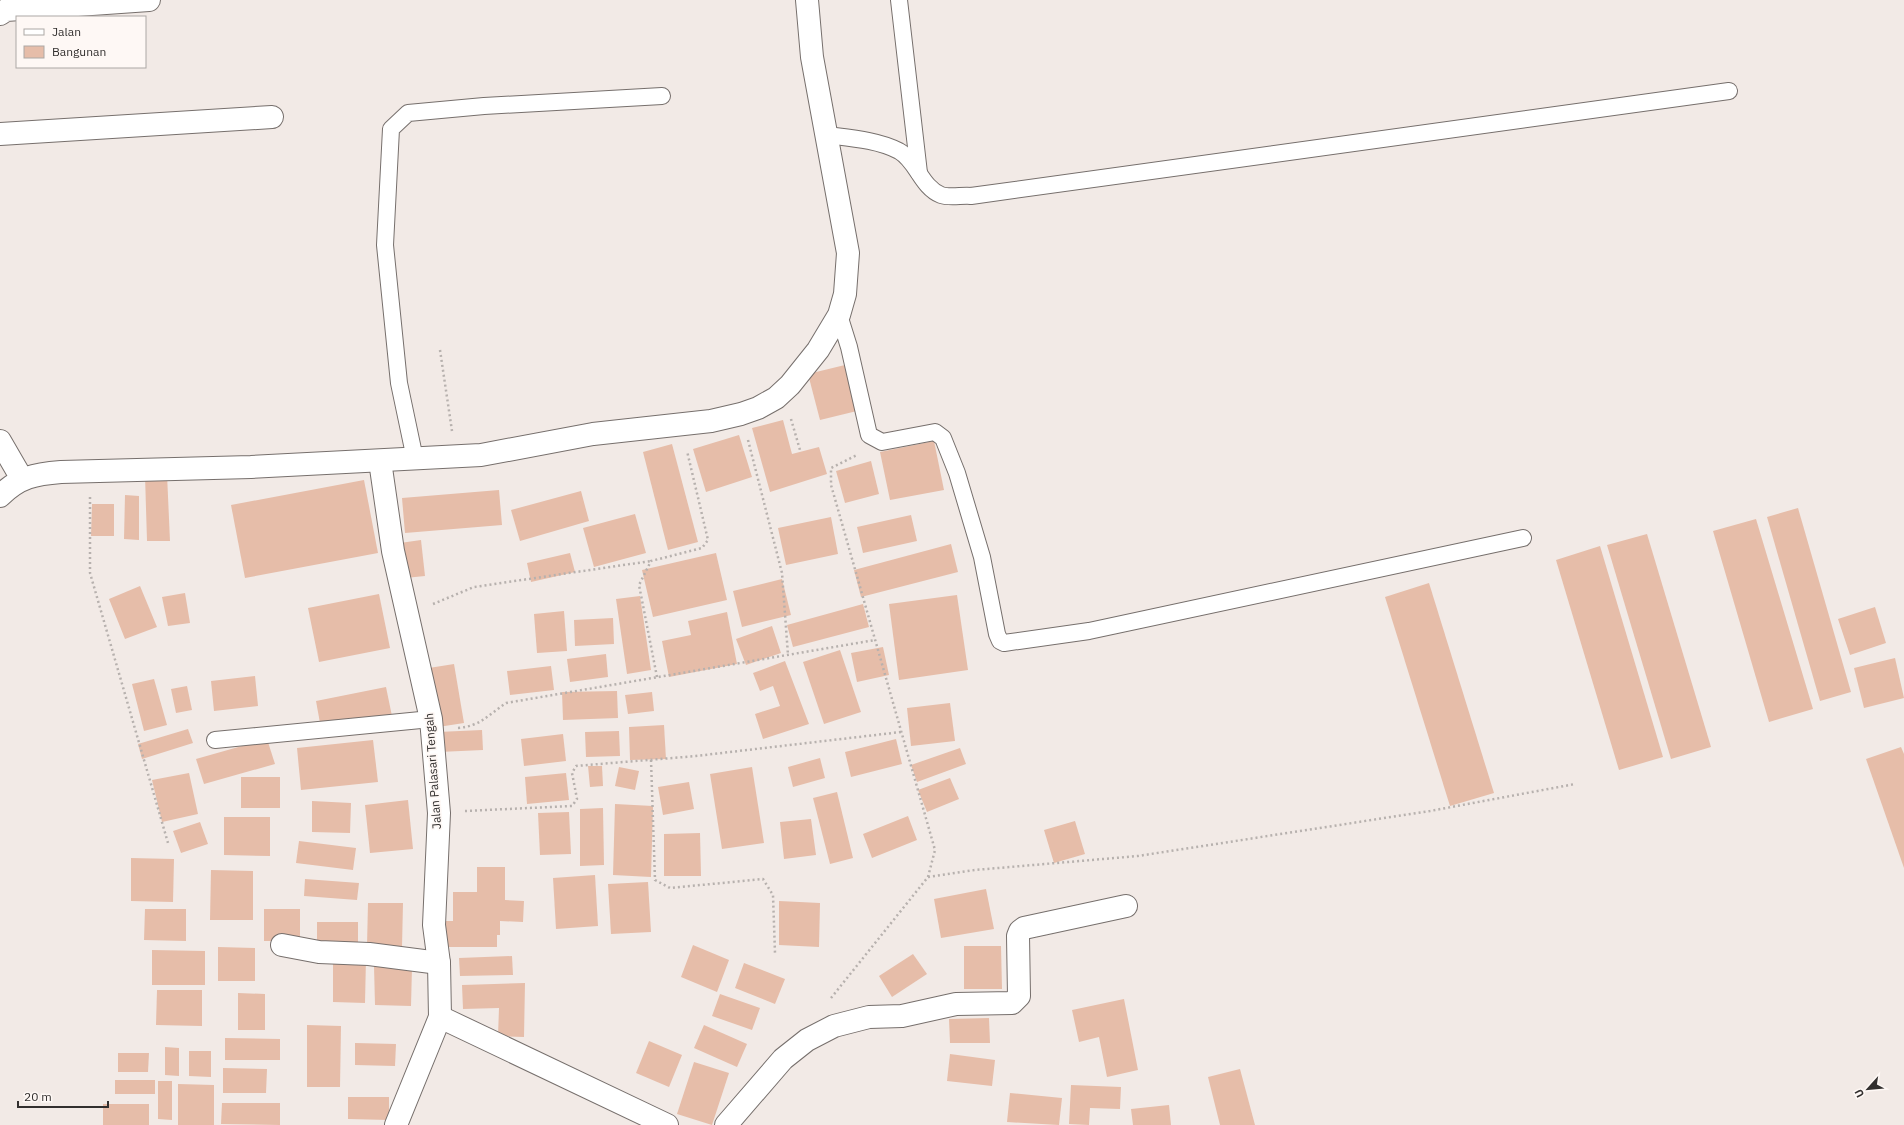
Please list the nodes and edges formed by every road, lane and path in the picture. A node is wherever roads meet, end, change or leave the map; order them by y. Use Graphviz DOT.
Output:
graph roads {
  1 [pos="149,0"];
  2 [pos="807,0"];
  3 [pos="899,0"];
  4 [pos="0,14"];
  5 [pos="1729,91"];
  6 [pos="662,96"];
  7 [pos="272,117"];
  8 [pos="0,134"];
  9 [pos="827,135"];
  10 [pos="919,173"];
  11 [pos="839,315"];
  12 [pos="440,350"];
  13 [pos="741,414"];
  14 [pos="681,423"];
  15 [pos="869,435"];
  16 [pos="0,441"];
  17 [pos="456,457"];
  18 [pos="415,459"];
  19 [pos="380,461"];
  20 [pos="90,471"];
  21 [pos="22,479"];
  22 [pos="0,496"];
  23 [pos="1522,538"];
  24 [pos="651,561"];
  25 [pos="410,623"];
  26 [pos="875,640"];
  27 [pos="788,655"];
  28 [pos="657,677"];
  29 [pos="432,725"];
  30 [pos="901,732"];
  31 [pos="215,740"];
  32 [pos="651,760"];
  33 [pos="1575,784"];
  34 [pos="439,813"];
  35 [pos="168,843"];
  36 [pos="928,877"];
  37 [pos="1126,906"];
  38 [pos="282,945"];
  39 [pos="775,953"];
  40 [pos="439,963"];
  41 [pos="827,1003"];
  42 [pos="440,1017"];
  43 [pos="396,1125"];
  44 [pos="667,1125"];
  45 [pos="726,1125"];
  1 -- 4 [label="street"];
  2 -- 9 [label="street"];
  3 -- 10 [label="lane"];
  5 -- 10 [label="lane"];
  6 -- 18 [label="lane"];
  7 -- 8 [label="street"];
  9 -- 10 [label="lane"];
  9 -- 11 [label="street"];
  11 -- 13 [label="street"];
  11 -- 15 [label="lane"];
  12 -- 17 [label="path"];
  13 -- 14 [label="street"];
  13 -- 27 [label="path"];
  14 -- 17 [label="street"];
  14 -- 24 [label="path"];
  15 -- 23 [label="lane"];
  15 -- 26 [label="path"];
  16 -- 21 [label="street"];
  17 -- 18 [label="street"];
  18 -- 19 [label="street"];
  19 -- 20 [label="street"];
  19 -- 25 [label="street, Jalan Palasari Tengah"];
  20 -- 21 [label="street"];
  20 -- 35 [label="path"];
  21 -- 22 [label="street"];
  24 -- 25 [label="path"];
  24 -- 28 [label="path"];
  25 -- 29 [label="street, Jalan Palasari Tengah"];
  26 -- 27 [label="path"];
  26 -- 30 [label="path"];
  27 -- 28 [label="path"];
  28 -- 29 [label="path"];
  29 -- 31 [label="lane"];
  29 -- 34 [label="street, Jalan Palasari Tengah"];
  30 -- 32 [label="path"];
  30 -- 36 [label="path"];
  32 -- 34 [label="path"];
  32 -- 39 [label="path"];
  33 -- 36 [label="path"];
  34 -- 40 [label="street, Jalan Palasari Tengah"];
  36 -- 41 [label="path"];
  37 -- 45 [label="street"];
  38 -- 40 [label="street"];
  40 -- 42 [label="street, Jalan Palasari Tengah"];
  42 -- 43 [label="street, Jalan Palasari Tengah"];
  42 -- 44 [label="street"];
}
